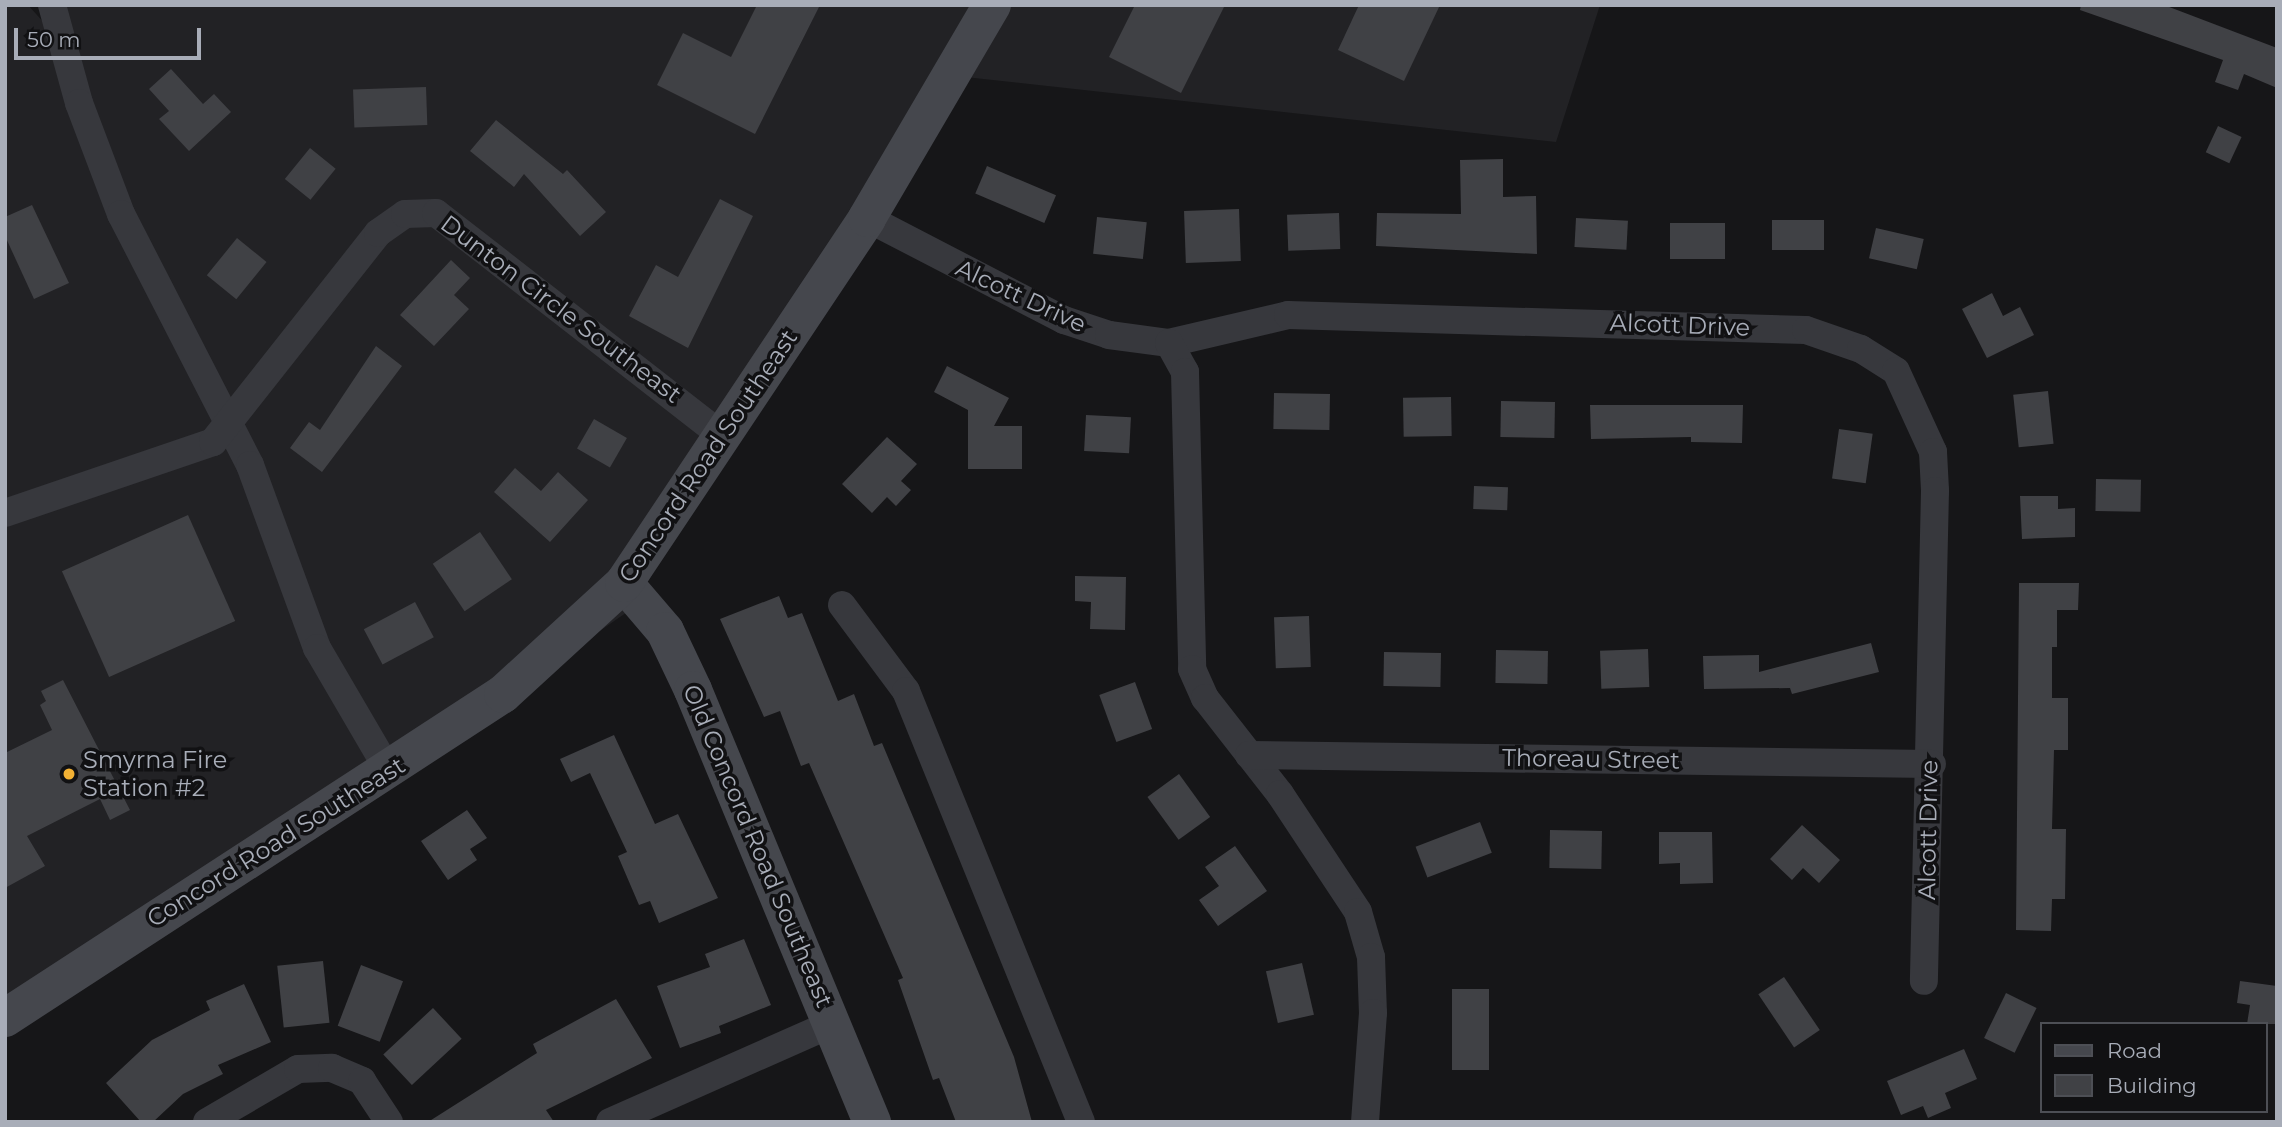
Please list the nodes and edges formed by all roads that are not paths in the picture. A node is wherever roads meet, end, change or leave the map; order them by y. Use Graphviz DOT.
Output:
graph roads {
  1 [pos="52,5"];
  2 [pos="992,5"];
  3 [pos="866,218"];
  4 [pos="1168,343"];
  5 [pos="229,421"];
  6 [pos="725,438"];
  7 [pos="5,513"];
  8 [pos="624,583"];
  9 [pos="842,605"];
  10 [pos="1249,755"];
  11 [pos="1932,764"];
  12 [pos="389,771"];
  13 [pos="1924,981"];
  14 [pos="5,1018"];
  15 [pos="833,1023"];
  16 [pos="207,1122"];
  17 [pos="389,1122"];
  18 [pos="610,1122"];
  19 [pos="872,1122"];
  20 [pos="1081,1122"];
  21 [pos="1365,1122"];
  1 -- 5 [label="street"];
  2 -- 3 [label="street, Concord Road Southeast"];
  3 -- 4 [label="street, Alcott Drive"];
  3 -- 6 [label="street, Concord Road Southeast"];
  4 -- 10 [label="street"];
  4 -- 11 [label="street, Alcott Drive"];
  5 -- 6 [label="street, Dunton Circle Southeast"];
  5 -- 7 [label="street, Dunton Circle Southeast"];
  5 -- 12 [label="street"];
  6 -- 8 [label="street, Concord Road Southeast"];
  8 -- 12 [label="street, Concord Road Southeast"];
  8 -- 15 [label="street, Old Concord Road Southeast"];
  9 -- 20 [label="street"];
  10 -- 11 [label="street, Thoreau Street"];
  10 -- 21 [label="street"];
  11 -- 13 [label="street, Alcott Drive"];
  12 -- 14 [label="street, Concord Road Southeast"];
  15 -- 18 [label="street"];
  15 -- 19 [label="street, Old Concord Road Southeast"];
  16 -- 17 [label="street"];
}
